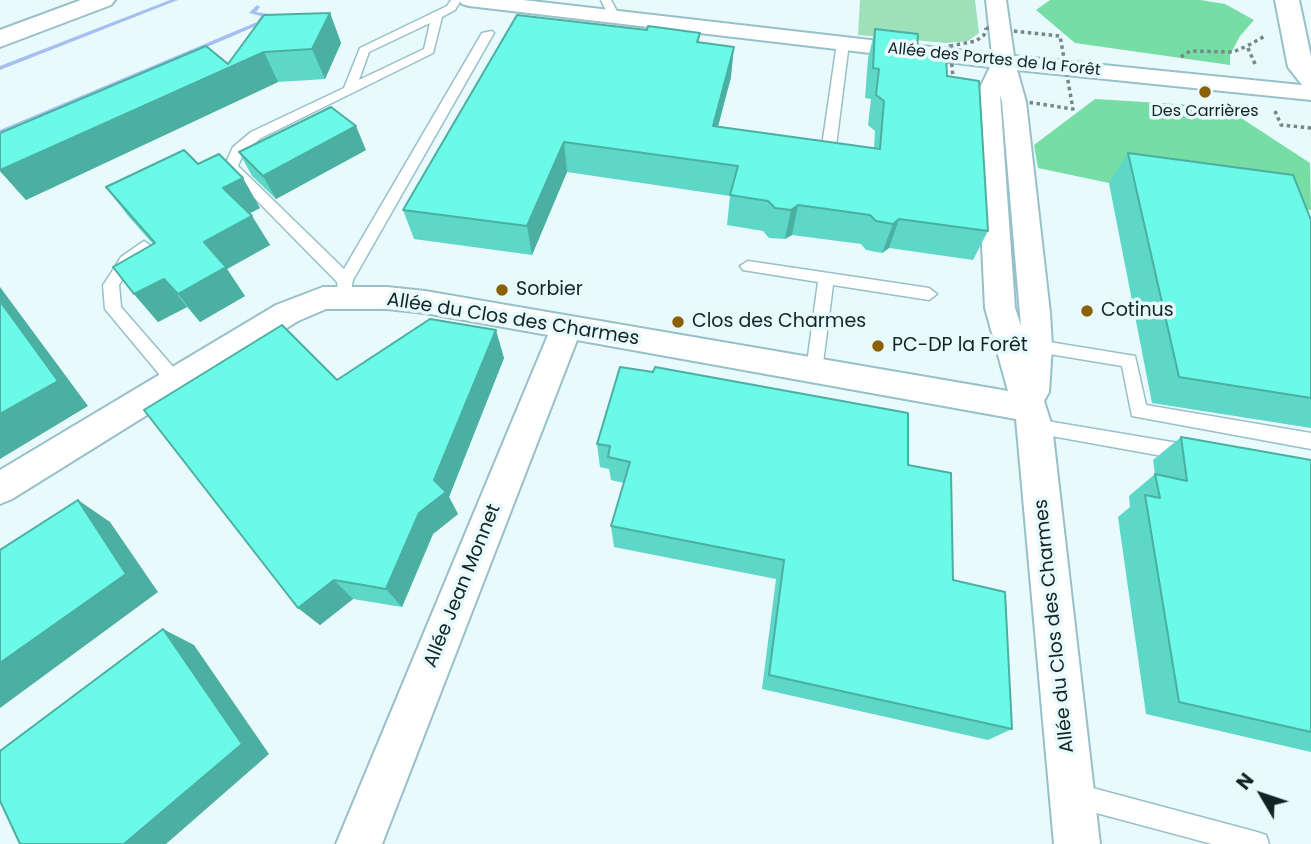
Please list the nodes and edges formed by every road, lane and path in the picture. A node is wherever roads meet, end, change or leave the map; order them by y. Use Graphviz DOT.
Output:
graph roads {
  1 [pos="103,0"];
  2 [pos="456,0"];
  3 [pos="469,0"];
  4 [pos="996,0"];
  5 [pos="1288,0"];
  6 [pos="610,8"];
  7 [pos="437,14"];
  8 [pos="1311,27"];
  9 [pos="488,33"];
  10 [pos="0,39"];
  11 [pos="843,43"];
  12 [pos="1004,62"];
  13 [pos="1311,79"];
  14 [pos="349,90"];
  15 [pos="1311,93"];
  16 [pos="829,146"];
  17 [pos="144,246"];
  18 [pos="748,266"];
  19 [pos="827,278"];
  20 [pos="345,289"];
  21 [pos="929,294"];
  22 [pos="566,329"];
  23 [pos="1037,346"];
  24 [pos="814,371"];
  25 [pos="175,382"];
  26 [pos="1033,417"];
  27 [pos="1311,441"];
  28 [pos="1206,456"];
  29 [pos="0,488"];
  30 [pos="1073,794"];
  31 [pos="359,844"];
  32 [pos="1077,844"];
  33 [pos="1256,844"];
  1 -- 10 [label="main road"];
  2 -- 7 [label="lane"];
  3 -- 6 [label="street, Allée des Portes de la Forêt"];
  4 -- 12 [label="street, Allée du Clos des Charmes"];
  5 -- 8 [label="main road"];
  5 -- 13 [label="main road"];
  6 -- 11 [label="street, Allée des Portes de la Forêt"];
  7 -- 14 [label="lane"];
  7 -- 14 [label="lane"];
  9 -- 20 [label="lane"];
  11 -- 12 [label="street, Allée des Portes de la Forêt"];
  11 -- 16 [label="lane"];
  12 -- 15 [label="street, Allée des Portes de la Forêt"];
  12 -- 23 [label="street, Allée du Clos des Charmes"];
  12 -- 26 [label="street, Allée du Clos des Charmes"];
  14 -- 20 [label="lane"];
  17 -- 25 [label="lane"];
  18 -- 19 [label="lane"];
  19 -- 21 [label="lane"];
  19 -- 24 [label="lane"];
  20 -- 22 [label="street, Allée du Clos des Charmes"];
  20 -- 25 [label="street, Allée du Clos des Charmes"];
  22 -- 24 [label="street, Allée du Clos des Charmes"];
  22 -- 31 [label="street, Allée Jean Monnet"];
  23 -- 26 [label="street, Allée du Clos des Charmes"];
  23 -- 27 [label="lane"];
  24 -- 26 [label="street, Allée du Clos des Charmes"];
  25 -- 29 [label="street, Allée du Clos des Charmes"];
  26 -- 28 [label="lane"];
  26 -- 30 [label="street, Allée du Clos des Charmes"];
  30 -- 32 [label="street, Allée du Clos des Charmes"];
  30 -- 33 [label="lane"];
}
